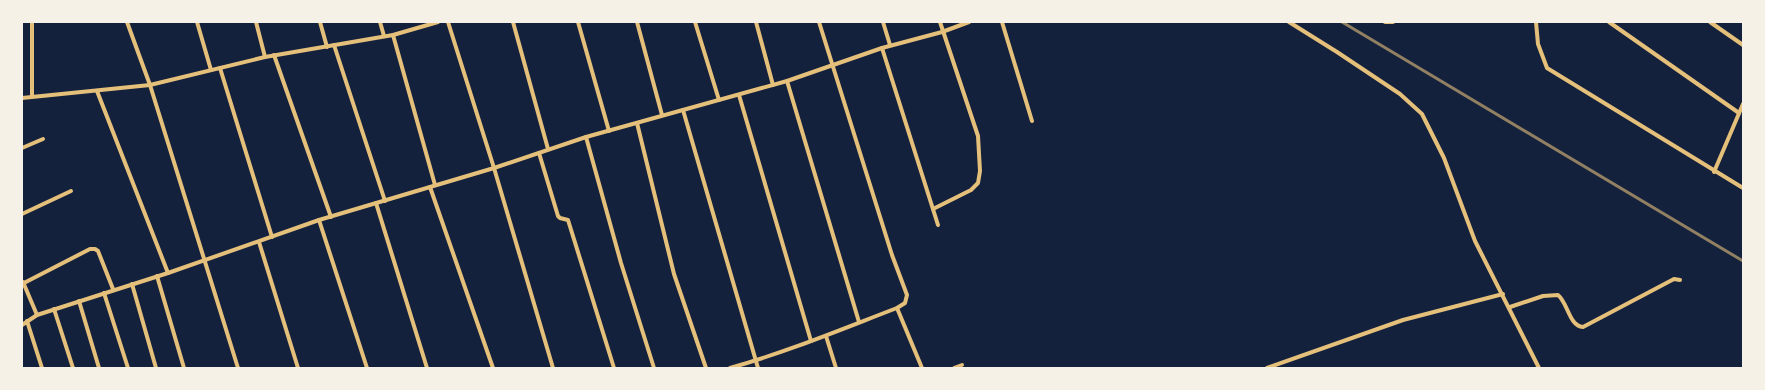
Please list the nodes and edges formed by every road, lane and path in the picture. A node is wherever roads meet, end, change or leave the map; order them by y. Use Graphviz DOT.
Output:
graph roads {
  1 [pos="32,22"];
  2 [pos="127,22"];
  3 [pos="197,22"];
  4 [pos="256,22"];
  5 [pos="320,22"];
  6 [pos="380,22"];
  7 [pos="438,22"];
  8 [pos="448,22"];
  9 [pos="513,22"];
  10 [pos="578,22"];
  11 [pos="637,22"];
  12 [pos="695,22"];
  13 [pos="756,22"];
  14 [pos="820,22"];
  15 [pos="883,22"];
  16 [pos="940,22"];
  17 [pos="969,22"];
  18 [pos="1002,22"];
  19 [pos="1289,22"];
  20 [pos="1385,22"];
  21 [pos="1393,22"];
  22 [pos="1536,22"];
  23 [pos="1609,22"];
  24 [pos="1710,22"];
  25 [pos="942,32"];
  26 [pos="393,35"];
  27 [pos="384,36"];
  28 [pos="334,45"];
  29 [pos="890,45"];
  30 [pos="1743,45"];
  31 [pos="327,47"];
  32 [pos="882,48"];
  33 [pos="274,55"];
  34 [pos="265,57"];
  35 [pos="832,65"];
  36 [pos="220,68"];
  37 [pos="211,70"];
  38 [pos="788,81"];
  39 [pos="150,85"];
  40 [pos="773,85"];
  41 [pos="97,91"];
  42 [pos="739,95"];
  43 [pos="32,97"];
  44 [pos="22,98"];
  45 [pos="719,100"];
  46 [pos="1743,104"];
  47 [pos="683,110"];
  48 [pos="1739,113"];
  49 [pos="662,115"];
  50 [pos="1032,121"];
  51 [pos="637,123"];
  52 [pos="609,131"];
  53 [pos="586,137"];
  54 [pos="43,139"];
  55 [pos="22,148"];
  56 [pos="548,149"];
  57 [pos="539,153"];
  58 [pos="494,168"];
  59 [pos="1714,172"];
  60 [pos="433,186"];
  61 [pos="1743,188"];
  62 [pos="71,191"];
  63 [pos="385,201"];
  64 [pos="376,203"];
  65 [pos="933,209"];
  66 [pos="22,214"];
  67 [pos="330,217"];
  68 [pos="319,220"];
  69 [pos="938,225"];
  70 [pos="272,237"];
  71 [pos="259,242"];
  72 [pos="204,260"];
  73 [pos="168,272"];
  74 [pos="156,276"];
  75 [pos="1680,280"];
  76 [pos="22,283"];
  77 [pos="132,284"];
  78 [pos="113,289"];
  79 [pos="104,293"];
  80 [pos="1503,294"];
  81 [pos="79,301"];
  82 [pos="1510,307"];
  83 [pos="897,308"];
  84 [pos="54,309"];
  85 [pos="37,315"];
  86 [pos="27,322"];
  87 [pos="859,322"];
  88 [pos="22,325"];
  89 [pos="826,336"];
  90 [pos="811,341"];
  91 [pos="756,361"];
  92 [pos="962,365"];
  93 [pos="42,368"];
  94 [pos="73,368"];
  95 [pos="99,368"];
  96 [pos="128,368"];
  97 [pos="156,368"];
  98 [pos="184,368"];
  99 [pos="238,368"];
  100 [pos="298,368"];
  101 [pos="367,368"];
  102 [pos="428,368"];
  103 [pos="493,368"];
  104 [pos="552,368"];
  105 [pos="614,368"];
  106 [pos="654,368"];
  107 [pos="706,368"];
  108 [pos="730,368"];
  109 [pos="758,368"];
  110 [pos="836,368"];
  111 [pos="922,368"];
  112 [pos="954,368"];
  113 [pos="1267,368"];
  114 [pos="1539,368"];
  1 -- 43 [label="street"];
  2 -- 39 [label="street"];
  3 -- 37 [label="street"];
  4 -- 34 [label="street"];
  5 -- 31 [label="street"];
  6 -- 27 [label="street"];
  7 -- 26 [label="street"];
  8 -- 58 [label="street"];
  9 -- 56 [label="street"];
  10 -- 52 [label="street"];
  11 -- 49 [label="street"];
  12 -- 45 [label="street"];
  13 -- 40 [label="street"];
  14 -- 35 [label="street"];
  15 -- 29 [label="street"];
  16 -- 25 [label="street"];
  17 -- 25 [label="street"];
  18 -- 50 [label="street"];
  19 -- 80 [label="street"];
  20 -- 21 [label="street"];
  22 -- 59 [label="street"];
  23 -- 48 [label="street"];
  24 -- 30 [label="street"];
  25 -- 29 [label="street"];
  25 -- 65 [label="street"];
  26 -- 27 [label="street"];
  26 -- 60 [label="street"];
  27 -- 28 [label="street"];
  28 -- 31 [label="street"];
  28 -- 63 [label="street"];
  29 -- 32 [label="street"];
  31 -- 33 [label="street"];
  32 -- 35 [label="street"];
  32 -- 65 [label="street"];
  33 -- 34 [label="street"];
  33 -- 67 [label="street"];
  34 -- 36 [label="street"];
  35 -- 38 [label="street"];
  35 -- 83 [label="street"];
  36 -- 37 [label="street"];
  36 -- 70 [label="street"];
  37 -- 39 [label="street"];
  38 -- 40 [label="street"];
  38 -- 87 [label="street"];
  39 -- 41 [label="street"];
  39 -- 72 [label="street"];
  40 -- 42 [label="street"];
  41 -- 43 [label="street"];
  41 -- 73 [label="street"];
  42 -- 45 [label="street"];
  42 -- 90 [label="street"];
  43 -- 44 [label="street"];
  45 -- 47 [label="street"];
  46 -- 48 [label="street"];
  47 -- 49 [label="street"];
  47 -- 91 [label="street"];
  48 -- 59 [label="street"];
  49 -- 51 [label="street"];
  51 -- 52 [label="street"];
  51 -- 107 [label="street"];
  52 -- 53 [label="street"];
  53 -- 56 [label="street"];
  53 -- 106 [label="street"];
  54 -- 55 [label="street"];
  56 -- 57 [label="street"];
  57 -- 58 [label="street"];
  57 -- 105 [label="street"];
  58 -- 60 [label="street"];
  58 -- 104 [label="street"];
  59 -- 61 [label="street"];
  60 -- 63 [label="street"];
  60 -- 103 [label="street"];
  62 -- 66 [label="street"];
  63 -- 64 [label="street"];
  64 -- 67 [label="street"];
  64 -- 102 [label="street"];
  65 -- 69 [label="street"];
  67 -- 68 [label="street"];
  68 -- 70 [label="street"];
  68 -- 101 [label="street"];
  70 -- 71 [label="street"];
  71 -- 72 [label="street"];
  71 -- 100 [label="street"];
  72 -- 73 [label="street"];
  72 -- 99 [label="street"];
  73 -- 74 [label="street"];
  74 -- 77 [label="street"];
  74 -- 98 [label="street"];
  75 -- 82 [label="street"];
  76 -- 78 [label="street"];
  76 -- 85 [label="street"];
  77 -- 78 [label="street"];
  77 -- 97 [label="street"];
  78 -- 79 [label="street"];
  79 -- 81 [label="street"];
  79 -- 96 [label="street"];
  80 -- 82 [label="street"];
  80 -- 113 [label="street"];
  81 -- 84 [label="street"];
  81 -- 95 [label="street"];
  82 -- 114 [label="street"];
  83 -- 87 [label="street"];
  83 -- 111 [label="street"];
  84 -- 85 [label="street"];
  84 -- 94 [label="street"];
  85 -- 86 [label="street"];
  86 -- 88 [label="street"];
  86 -- 93 [label="street"];
  87 -- 89 [label="street"];
  89 -- 90 [label="street"];
  89 -- 110 [label="street"];
  90 -- 91 [label="street"];
  91 -- 108 [label="street"];
  91 -- 109 [label="street"];
  92 -- 112 [label="street"];
}
